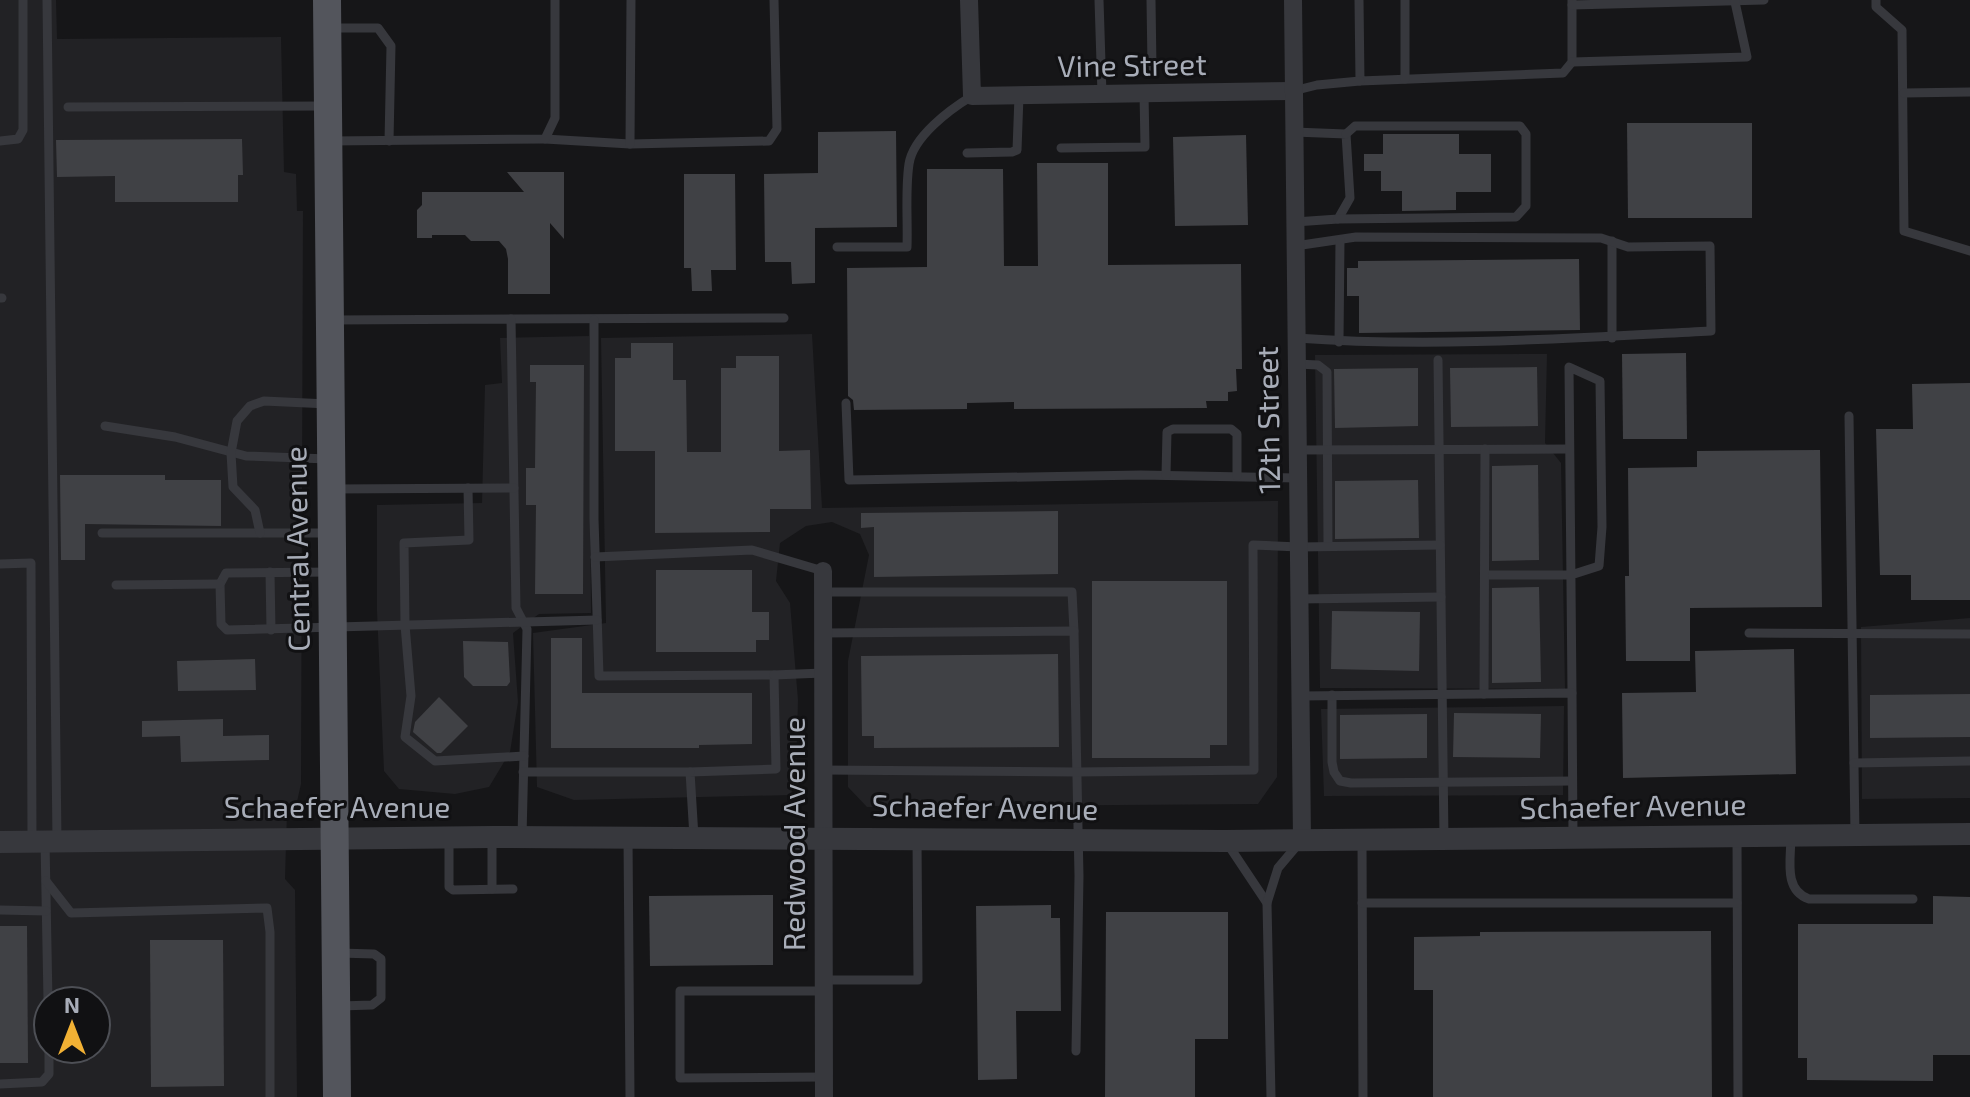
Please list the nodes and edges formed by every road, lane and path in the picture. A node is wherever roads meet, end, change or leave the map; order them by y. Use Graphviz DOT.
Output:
graph roads {
  1 [pos="23,0"];
  2 [pos="47,0"];
  3 [pos="555,0"];
  4 [pos="631,0"];
  5 [pos="774,0"];
  6 [pos="969,0"];
  7 [pos="1099,0"];
  8 [pos="1151,0"];
  9 [pos="1293,0"];
  10 [pos="1359,0"];
  11 [pos="1405,0"];
  12 [pos="1764,0"];
  13 [pos="1876,0"];
  14 [pos="1735,2"];
  15 [pos="1572,3"];
  16 [pos="327,14"];
  17 [pos="1572,62"];
  18 [pos="1152,67"];
  19 [pos="1405,79"];
  20 [pos="1360,81"];
  21 [pos="1293,91"];
  22 [pos="1970,92"];
  23 [pos="1144,93"];
  24 [pos="1904,93"];
  25 [pos="1102,94"];
  26 [pos="972,96"];
  27 [pos="1019,96"];
  28 [pos="328,106"];
  29 [pos="68,107"];
  30 [pos="1294,132"];
  31 [pos="1346,134"];
  32 [pos="545,139"];
  33 [pos="0,141"];
  34 [pos="328,141"];
  35 [pos="389,141"];
  36 [pos="630,144"];
  37 [pos="1061,148"];
  38 [pos="967,153"];
  39 [pos="1338,219"];
  40 [pos="1295,222"];
  41 [pos="1340,240"];
  42 [pos="1612,241"];
  43 [pos="1295,246"];
  44 [pos="837,247"];
  45 [pos="1970,251"];
  46 [pos="784,318"];
  47 [pos="511,319"];
  48 [pos="330,320"];
  49 [pos="594,320"];
  50 [pos="1296,338"];
  51 [pos="1612,338"];
  52 [pos="1339,342"];
  53 [pos="1438,360"];
  54 [pos="1297,364"];
  55 [pos="846,403"];
  56 [pos="331,404"];
  57 [pos="1849,416"];
  58 [pos="105,426"];
  59 [pos="1485,449"];
  60 [pos="1569,449"];
  61 [pos="1297,450"];
  62 [pos="1327,450"];
  63 [pos="1439,450"];
  64 [pos="231,453"];
  65 [pos="332,459"];
  66 [pos="1166,475"];
  67 [pos="1237,476"];
  68 [pos="1298,478"];
  69 [pos="468,488"];
  70 [pos="514,488"];
  71 [pos="332,489"];
  72 [pos="102,533"];
  73 [pos="260,533"];
  74 [pos="332,533"];
  75 [pos="1440,545"];
  76 [pos="1328,546"];
  77 [pos="1299,547"];
  78 [pos="595,557"];
  79 [pos="0,564"];
  80 [pos="333,571"];
  81 [pos="823,571"];
  82 [pos="270,572"];
  83 [pos="1485,575"];
  84 [pos="1571,575"];
  85 [pos="220,584"];
  86 [pos="116,585"];
  87 [pos="823,592"];
  88 [pos="1441,597"];
  89 [pos="1300,599"];
  90 [pos="597,620"];
  91 [pos="524,623"];
  92 [pos="405,625"];
  93 [pos="333,628"];
  94 [pos="271,630"];
  95 [pos="1074,631"];
  96 [pos="823,633"];
  97 [pos="1749,633"];
  98 [pos="1852,634"];
  99 [pos="1970,634"];
  100 [pos="823,673"];
  101 [pos="774,675"];
  102 [pos="1572,693"];
  103 [pos="1442,694"];
  104 [pos="1484,694"];
  105 [pos="1332,695"];
  106 [pos="1301,696"];
  107 [pos="524,756"];
  108 [pos="1970,761"];
  109 [pos="1854,763"];
  110 [pos="823,770"];
  111 [pos="523,772"];
  112 [pos="690,772"];
  113 [pos="1077,772"];
  114 [pos="1572,781"];
  115 [pos="1443,783"];
  116 [pos="1970,834"];
  117 [pos="1855,835"];
  118 [pos="1737,836"];
  119 [pos="1792,836"];
  120 [pos="449,837"];
  121 [pos="492,837"];
  122 [pos="522,837"];
  123 [pos="628,837"];
  124 [pos="694,837"];
  125 [pos="823,837"];
  126 [pos="1573,837"];
  127 [pos="335,838"];
  128 [pos="917,838"];
  129 [pos="1078,839"];
  130 [pos="1362,839"];
  131 [pos="1444,839"];
  132 [pos="1302,840"];
  133 [pos="45,841"];
  134 [pos="1225,841"];
  135 [pos="0,842"];
  136 [pos="46,881"];
  137 [pos="492,889"];
  138 [pos="513,889"];
  139 [pos="1913,899"];
  140 [pos="1267,903"];
  141 [pos="1362,903"];
  142 [pos="1737,903"];
  143 [pos="0,910"];
  144 [pos="46,911"];
  145 [pos="336,953"];
  146 [pos="48,985"];
  147 [pos="823,986"];
  148 [pos="336,1006"];
  149 [pos="1076,1051"];
  150 [pos="49,1065"];
  151 [pos="824,1077"];
  152 [pos="0,1084"];
  153 [pos="270,1097"];
  154 [pos="337,1097"];
  155 [pos="630,1097"];
  156 [pos="824,1097"];
  157 [pos="1271,1097"];
  158 [pos="1363,1097"];
  159 [pos="1738,1097"];
  1 -- 33 [label="lane"];
  2 -- 133 [label="lane"];
  3 -- 32 [label="lane"];
  4 -- 36 [label="lane"];
  5 -- 36 [label="lane"];
  6 -- 26 [label="street"];
  7 -- 25 [label="lane"];
  8 -- 18 [label="lane"];
  9 -- 21 [label="street, 12th Street"];
  10 -- 20 [label="lane"];
  11 -- 19 [label="lane"];
  12 -- 14 [label="lane"];
  13 -- 24 [label="lane"];
  14 -- 15 [label="lane"];
  14 -- 17 [label="lane"];
  15 -- 17 [label="lane"];
  16 -- 28 [label="main road, Central Avenue"];
  16 -- 35 [label="lane"];
  17 -- 19 [label="lane"];
  19 -- 20 [label="lane"];
  20 -- 21 [label="lane"];
  21 -- 23 [label="street, Vine Street"];
  21 -- 30 [label="street, 12th Street"];
  22 -- 24 [label="lane"];
  23 -- 25 [label="street, Vine Street"];
  23 -- 37 [label="lane"];
  24 -- 45 [label="lane"];
  25 -- 27 [label="street, Vine Street"];
  26 -- 27 [label="street, Vine Street"];
  26 -- 44 [label="lane"];
  27 -- 38 [label="lane"];
  28 -- 29 [label="lane"];
  28 -- 34 [label="main road, Central Avenue"];
  30 -- 31 [label="lane"];
  30 -- 40 [label="street, 12th Street"];
  31 -- 39 [label="lane"];
  31 -- 39 [label="lane"];
  32 -- 35 [label="lane"];
  32 -- 36 [label="lane"];
  34 -- 35 [label="lane"];
  34 -- 48 [label="main road, Central Avenue"];
  39 -- 40 [label="lane"];
  40 -- 43 [label="street, 12th Street"];
  41 -- 42 [label="lane"];
  41 -- 43 [label="lane"];
  41 -- 52 [label="lane"];
  42 -- 51 [label="lane"];
  42 -- 51 [label="lane"];
  43 -- 50 [label="street, 12th Street"];
  46 -- 49 [label="lane"];
  47 -- 48 [label="lane"];
  47 -- 49 [label="lane"];
  47 -- 70 [label="lane"];
  48 -- 56 [label="main road, Central Avenue"];
  49 -- 78 [label="lane"];
  50 -- 52 [label="lane"];
  50 -- 54 [label="street, 12th Street"];
  51 -- 52 [label="lane"];
  53 -- 63 [label="lane"];
  54 -- 61 [label="street, 12th Street"];
  54 -- 62 [label="lane"];
  55 -- 66 [label="lane"];
  56 -- 64 [label="lane"];
  56 -- 65 [label="main road, Central Avenue"];
  57 -- 98 [label="lane"];
  58 -- 64 [label="lane"];
  59 -- 60 [label="lane"];
  59 -- 63 [label="lane"];
  59 -- 83 [label="lane"];
  60 -- 84 [label="lane"];
  60 -- 84 [label="lane"];
  61 -- 62 [label="lane"];
  61 -- 68 [label="street, 12th Street"];
  62 -- 63 [label="lane"];
  62 -- 76 [label="lane"];
  63 -- 75 [label="lane"];
  64 -- 65 [label="lane"];
  64 -- 73 [label="lane"];
  65 -- 71 [label="main road, Central Avenue"];
  66 -- 67 [label="lane"];
  66 -- 67 [label="lane"];
  67 -- 68 [label="lane"];
  68 -- 77 [label="street, 12th Street"];
  69 -- 70 [label="lane"];
  69 -- 71 [label="lane"];
  69 -- 92 [label="lane"];
  70 -- 91 [label="lane"];
  71 -- 74 [label="main road, Central Avenue"];
  72 -- 73 [label="lane"];
  73 -- 74 [label="lane"];
  74 -- 80 [label="main road, Central Avenue"];
  75 -- 76 [label="lane"];
  75 -- 88 [label="lane"];
  76 -- 77 [label="lane"];
  77 -- 89 [label="street, 12th Street"];
  77 -- 113 [label="lane"];
  78 -- 81 [label="lane"];
  78 -- 90 [label="lane"];
  79 -- 133 [label="lane"];
  80 -- 82 [label="lane"];
  80 -- 93 [label="main road, Central Avenue"];
  81 -- 87 [label="street, Redwood Avenue"];
  82 -- 85 [label="lane"];
  82 -- 94 [label="lane"];
  83 -- 84 [label="lane"];
  83 -- 104 [label="lane"];
  84 -- 102 [label="lane"];
  85 -- 86 [label="lane"];
  85 -- 94 [label="lane"];
  87 -- 95 [label="lane"];
  87 -- 96 [label="street, Redwood Avenue"];
  88 -- 89 [label="lane"];
  88 -- 103 [label="lane"];
  89 -- 106 [label="street, 12th Street"];
  90 -- 91 [label="lane"];
  90 -- 101 [label="lane"];
  91 -- 92 [label="lane"];
  91 -- 107 [label="lane"];
  92 -- 93 [label="lane"];
  92 -- 107 [label="lane"];
  93 -- 94 [label="lane"];
  93 -- 127 [label="main road, Central Avenue"];
  95 -- 96 [label="lane"];
  95 -- 113 [label="lane"];
  96 -- 100 [label="street, Redwood Avenue"];
  97 -- 98 [label="lane"];
  98 -- 99 [label="lane"];
  98 -- 109 [label="lane"];
  100 -- 101 [label="lane"];
  100 -- 110 [label="street, Redwood Avenue"];
  101 -- 112 [label="lane"];
  102 -- 104 [label="lane"];
  102 -- 114 [label="lane"];
  103 -- 104 [label="lane"];
  103 -- 105 [label="lane"];
  103 -- 115 [label="lane"];
  105 -- 106 [label="lane"];
  105 -- 115 [label="lane"];
  106 -- 132 [label="street, 12th Street"];
  107 -- 111 [label="lane"];
  108 -- 109 [label="lane"];
  109 -- 117 [label="lane"];
  110 -- 113 [label="lane"];
  110 -- 125 [label="street, Redwood Avenue"];
  111 -- 112 [label="lane"];
  111 -- 122 [label="lane"];
  112 -- 124 [label="lane"];
  113 -- 129 [label="lane"];
  114 -- 115 [label="lane"];
  114 -- 126 [label="lane"];
  115 -- 131 [label="lane"];
  116 -- 117 [label="street, Schaefer Avenue"];
  117 -- 119 [label="street, Schaefer Avenue"];
  118 -- 119 [label="street, Schaefer Avenue"];
  118 -- 126 [label="street, Schaefer Avenue"];
  118 -- 142 [label="lane"];
  119 -- 139 [label="lane"];
  120 -- 121 [label="street, Schaefer Avenue"];
  120 -- 127 [label="street, Schaefer Avenue"];
  120 -- 137 [label="lane"];
  121 -- 122 [label="street, Schaefer Avenue"];
  121 -- 137 [label="lane"];
  122 -- 123 [label="street, Schaefer Avenue"];
  123 -- 124 [label="street, Schaefer Avenue"];
  123 -- 155 [label="lane"];
  124 -- 125 [label="street, Schaefer Avenue"];
  125 -- 128 [label="street, Schaefer Avenue"];
  125 -- 147 [label="street, Redwood Avenue"];
  126 -- 131 [label="street, Schaefer Avenue"];
  127 -- 133 [label="street, Schaefer Avenue"];
  127 -- 145 [label="main road, Central Avenue"];
  128 -- 129 [label="street, Schaefer Avenue"];
  128 -- 147 [label="lane"];
  129 -- 134 [label="street, Schaefer Avenue"];
  129 -- 149 [label="lane"];
  130 -- 131 [label="street, Schaefer Avenue"];
  130 -- 132 [label="street, Schaefer Avenue"];
  130 -- 141 [label="lane"];
  132 -- 134 [label="street, Schaefer Avenue"];
  132 -- 140 [label="lane"];
  133 -- 135 [label="street, Schaefer Avenue"];
  133 -- 136 [label="lane"];
  134 -- 140 [label="lane"];
  136 -- 144 [label="lane"];
  136 -- 153 [label="lane"];
  137 -- 138 [label="lane"];
  140 -- 157 [label="lane"];
  141 -- 142 [label="lane"];
  141 -- 158 [label="lane"];
  142 -- 159 [label="lane"];
  143 -- 144 [label="lane"];
  144 -- 146 [label="lane"];
  145 -- 148 [label="main road, Central Avenue"];
  145 -- 148 [label="lane"];
  147 -- 151 [label="street, Redwood Avenue"];
  147 -- 151 [label="lane"];
  148 -- 154 [label="main road, Central Avenue"];
  150 -- 152 [label="lane"];
  151 -- 156 [label="street, Redwood Avenue"];
}
